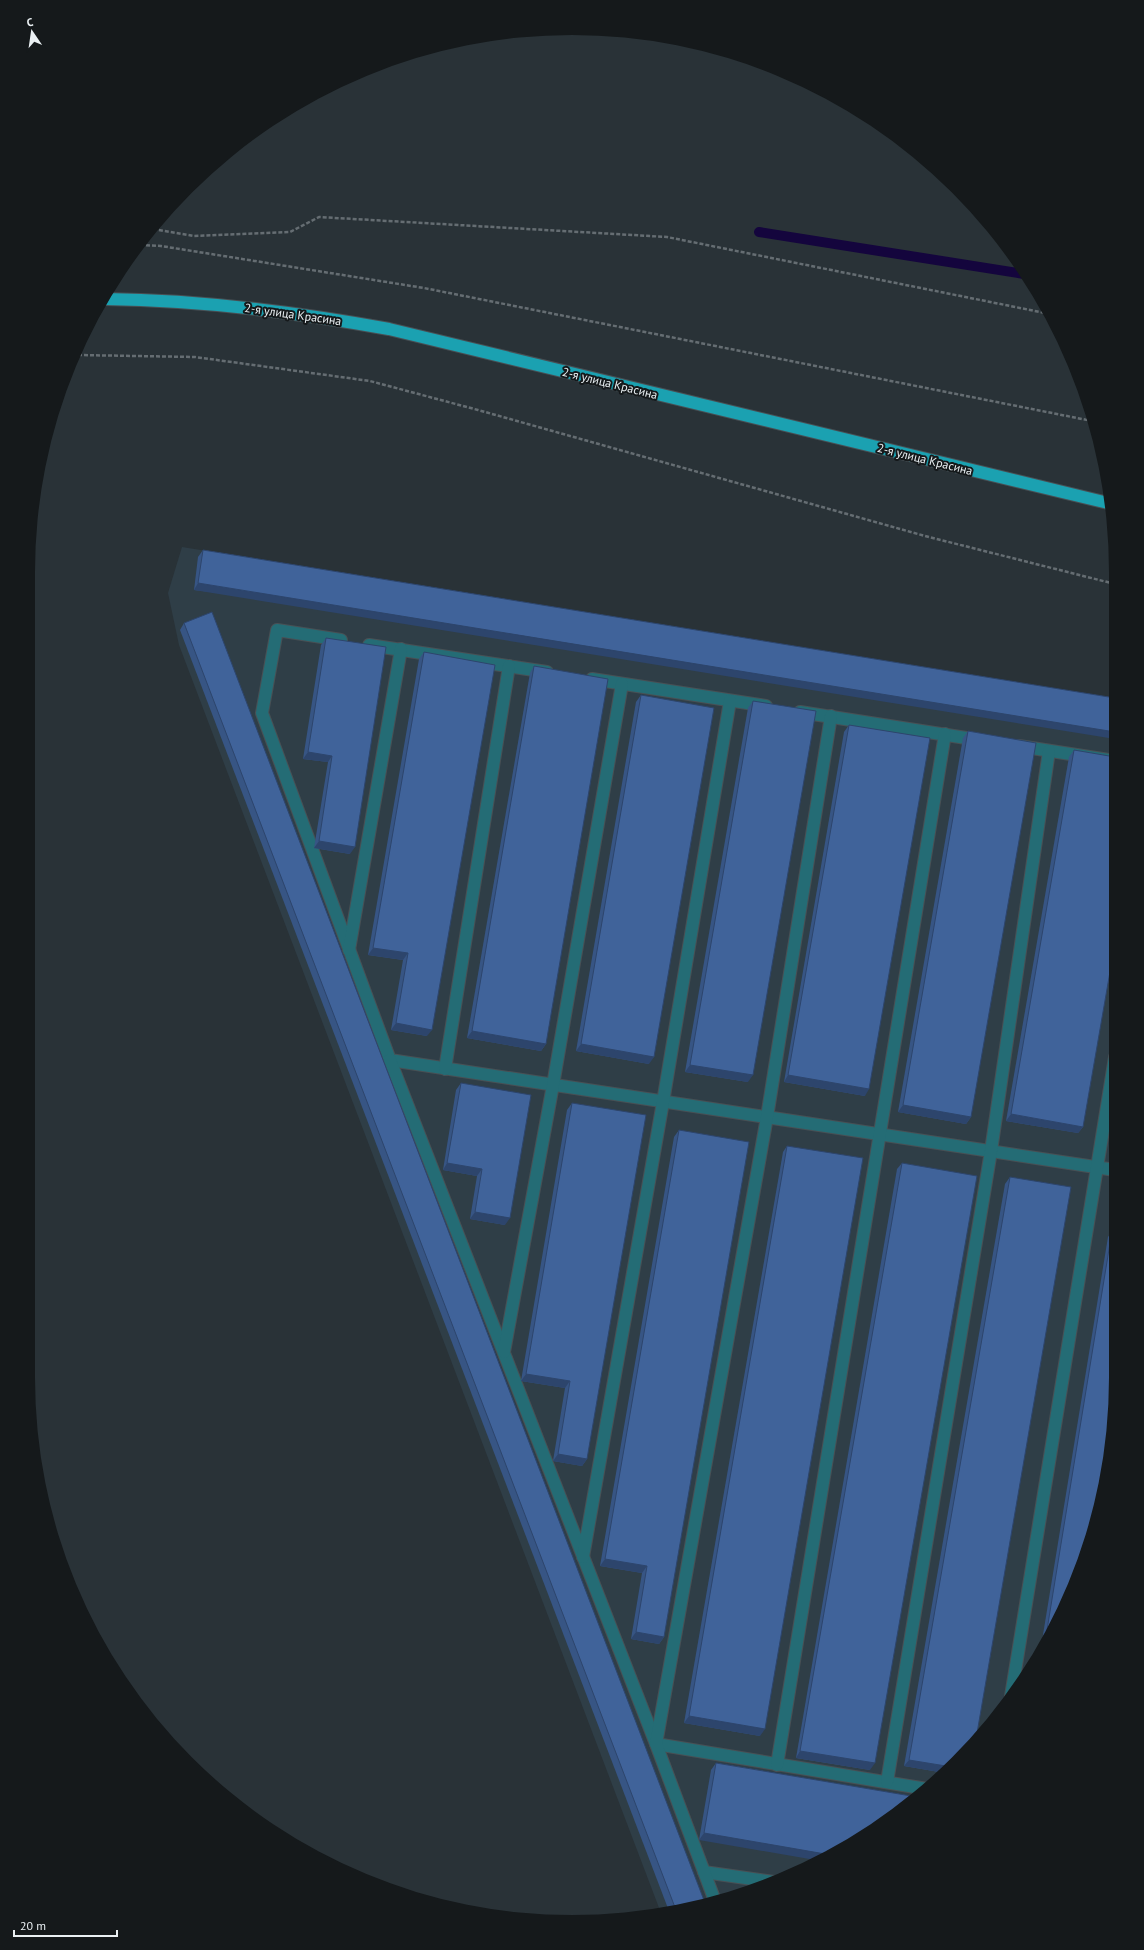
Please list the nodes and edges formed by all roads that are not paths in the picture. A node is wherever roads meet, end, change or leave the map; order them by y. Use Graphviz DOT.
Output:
graph roads {
  1 [pos="110,299"];
  2 [pos="1104,502"];
  3 [pos="401,650"];
  4 [pos="509,666"];
  5 [pos="562,674"];
  6 [pos="577,677"];
  7 [pos="622,684"];
  8 [pos="730,701"];
  9 [pos="831,716"];
  10 [pos="945,734"];
  11 [pos="990,741"];
  12 [pos="1004,744"];
  13 [pos="1049,750"];
  14 [pos="1109,760"];
  15 [pos="349,950"];
  16 [pos="390,1060"];
  17 [pos="444,1069"];
  18 [pos="553,1085"];
  19 [pos="1109,1094"];
  20 [pos="663,1102"];
  21 [pos="767,1117"];
  22 [pos="880,1135"];
  23 [pos="991,1151"];
  24 [pos="1097,1167"];
  25 [pos="1109,1169"];
  26 [pos="504,1353"];
  27 [pos="583,1556"];
  28 [pos="1013,1683"];
  29 [pos="656,1744"];
  30 [pos="777,1765"];
  31 [pos="887,1782"];
  32 [pos="919,1788"];
  33 [pos="704,1872"];
  34 [pos="762,1880"];
  35 [pos="713,1896"];
  1 -- 2 [label="main road, 2-я улица Красина"];
  3 -- 4 [label="lane"];
  3 -- 15 [label="lane"];
  3 -- 15 [label="lane"];
  4 -- 5 [label="lane"];
  4 -- 17 [label="lane"];
  6 -- 7 [label="lane"];
  7 -- 8 [label="lane"];
  7 -- 18 [label="lane"];
  8 -- 9 [label="lane"];
  8 -- 20 [label="lane"];
  9 -- 10 [label="lane"];
  9 -- 21 [label="lane"];
  10 -- 11 [label="lane"];
  10 -- 22 [label="lane"];
  12 -- 13 [label="lane"];
  13 -- 14 [label="lane"];
  13 -- 23 [label="lane"];
  15 -- 16 [label="lane"];
  16 -- 17 [label="lane"];
  16 -- 26 [label="lane"];
  17 -- 18 [label="lane"];
  18 -- 20 [label="lane"];
  18 -- 26 [label="lane"];
  19 -- 24 [label="lane"];
  20 -- 21 [label="lane"];
  20 -- 27 [label="lane"];
  21 -- 22 [label="lane"];
  21 -- 29 [label="lane"];
  22 -- 23 [label="lane"];
  22 -- 30 [label="lane"];
  23 -- 24 [label="lane"];
  23 -- 31 [label="lane"];
  24 -- 25 [label="lane"];
  24 -- 28 [label="lane"];
  26 -- 27 [label="lane"];
  27 -- 29 [label="lane"];
  29 -- 30 [label="lane"];
  29 -- 33 [label="lane"];
  30 -- 31 [label="lane"];
  31 -- 32 [label="lane"];
  33 -- 34 [label="lane"];
  33 -- 35 [label="lane"];
}
